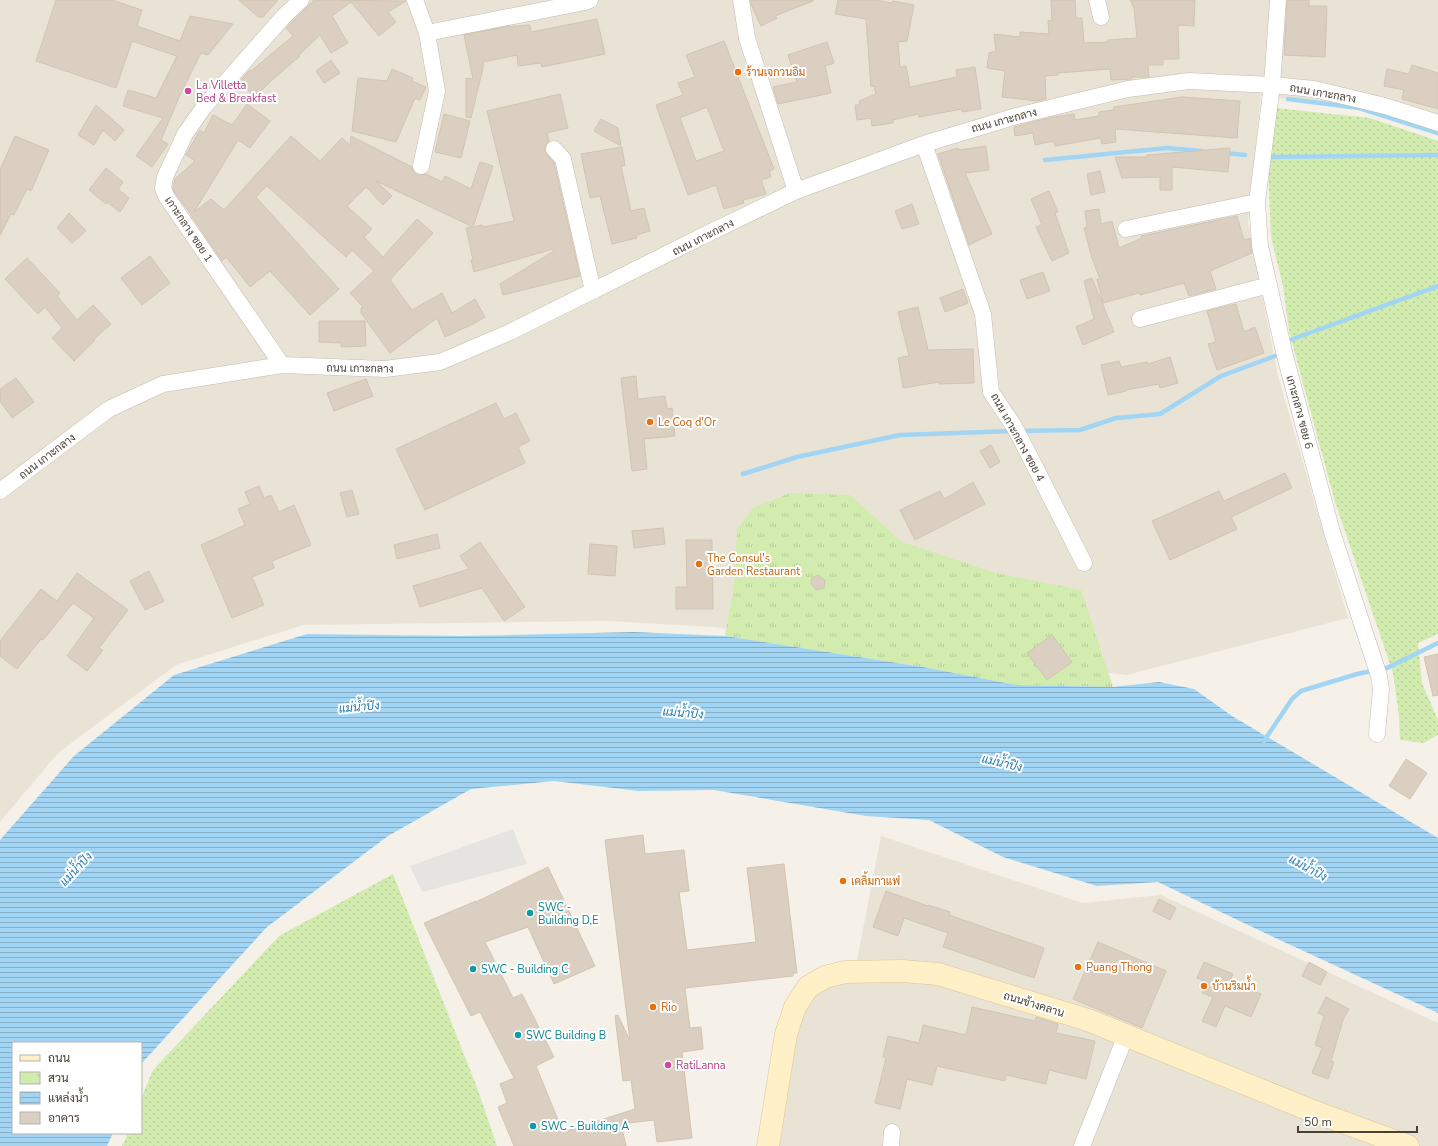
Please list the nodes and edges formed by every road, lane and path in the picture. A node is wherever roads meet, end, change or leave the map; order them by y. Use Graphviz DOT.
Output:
graph roads {
  1 [pos="301,0"];
  2 [pos="415,0"];
  3 [pos="590,0"];
  4 [pos="741,0"];
  5 [pos="1097,0"];
  6 [pos="1278,0"];
  7 [pos="1101,17"];
  8 [pos="427,33"];
  9 [pos="1272,85"];
  10 [pos="1438,123"];
  11 [pos="924,144"];
  12 [pos="554,149"];
  13 [pos="421,166"];
  14 [pos="796,191"];
  15 [pos="1257,202"];
  16 [pos="1126,229"];
  17 [pos="1269,285"];
  18 [pos="593,291"];
  19 [pos="1140,319"];
  20 [pos="282,365"];
  21 [pos="0,491"];
  22 [pos="1084,563"];
  23 [pos="1377,734"];
  24 [pos="1126,1035"];
  25 [pos="768,1146"];
  26 [pos="1082,1146"];
  27 [pos="1408,1146"];
  1 -- 20 [label="street, เกาะกลาง ซอย 1"];
  2 -- 8 [label="street"];
  3 -- 8 [label="street"];
  4 -- 14 [label="street"];
  5 -- 7 [label="street"];
  6 -- 9 [label="street, เกาะกลาง ซอย 6"];
  8 -- 13 [label="street"];
  9 -- 10 [label="street, ถนน เกาะกลาง"];
  9 -- 11 [label="street, ถนน เกาะกลาง"];
  9 -- 15 [label="street, เกาะกลาง ซอย 6"];
  11 -- 14 [label="street, ถนน เกาะกลาง"];
  11 -- 22 [label="street, ถนน เกาะกลาง ซอย 4"];
  12 -- 18 [label="street"];
  14 -- 18 [label="street, ถนน เกาะกลาง"];
  15 -- 16 [label="street"];
  15 -- 17 [label="street, เกาะกลาง ซอย 6"];
  17 -- 19 [label="street"];
  17 -- 23 [label="street, เกาะกลาง ซอย 6"];
  18 -- 20 [label="street, ถนน เกาะกลาง"];
  20 -- 21 [label="street, ถนน เกาะกลาง"];
  24 -- 25 [label="street, ถนนช้างคลาน"];
  24 -- 26 [label="street"];
  24 -- 27 [label="street, ถนนช้างคลาน"];
}
